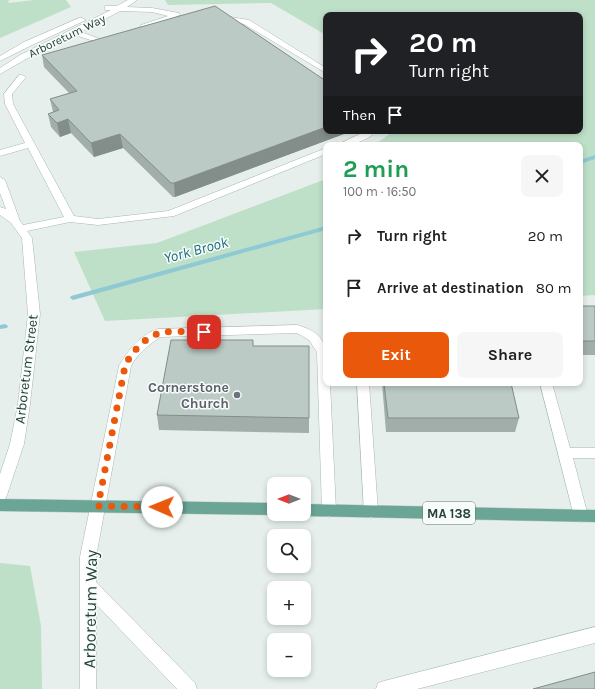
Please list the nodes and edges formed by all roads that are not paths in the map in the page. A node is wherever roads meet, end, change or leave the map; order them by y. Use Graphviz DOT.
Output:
graph roads {
  1 [pos="133,0"];
  2 [pos="108,4"];
  3 [pos="121,8"];
  4 [pos="209,15"];
  5 [pos="139,29"];
  6 [pos="74,32"];
  7 [pos="46,36"];
  8 [pos="118,37"];
  9 [pos="60,43"];
  10 [pos="0,59"];
  11 [pos="323,69"];
  12 [pos="0,72"];
  13 [pos="22,77"];
  14 [pos="367,134"];
  15 [pos="350,142"];
  16 [pos="30,144"];
  17 [pos="0,153"];
  18 [pos="323,153"];
  19 [pos="0,180"];
  20 [pos="0,210"];
  21 [pos="70,219"];
  22 [pos="18,225"];
  23 [pos="323,378"];
  24 [pos="323,386"];
  25 [pos="363,386"];
  26 [pos="547,386"];
  27 [pos="565,453"];
  28 [pos="595,453"];
  29 [pos="0,495"];
  30 [pos="0,505"];
  31 [pos="98,506"];
  32 [pos="267,509"];
  33 [pos="311,510"];
  34 [pos="328,511"];
  35 [pos="372,512"];
  36 [pos="588,516"];
  37 [pos="87,584"];
  38 [pos="595,635"];
  39 [pos="88,689"];
  40 [pos="189,689"];
  41 [pos="384,689"];
  1 -- 3 [label="street, Arboretum Way"];
  2 -- 3 [label="street"];
  2 -- 7 [label="street, Arboretum Way"];
  3 -- 5 [label="street"];
  3 -- 6 [label="street, Arboretum Way"];
  4 -- 11 [label="street"];
  6 -- 8 [label="street"];
  6 -- 9 [label="street, Arboretum Way"];
  7 -- 9 [label="street"];
  7 -- 10 [label="street, Arboretum Way"];
  9 -- 12 [label="street, Arboretum Way"];
  13 -- 16 [label="street"];
  14 -- 15 [label="street"];
  16 -- 17 [label="street"];
  16 -- 21 [label="street"];
  18 -- 21 [label="street"];
  19 -- 22 [label="street"];
  20 -- 22 [label="street"];
  21 -- 22 [label="street"];
  22 -- 29 [label="street, Arboretum Street"];
  23 -- 31 [label="street, Arboretum Way"];
  24 -- 34 [label="street, Arboretum Way"];
  25 -- 35 [label="street"];
  26 -- 27 [label="street"];
  27 -- 28 [label="street"];
  27 -- 36 [label="street"];
  30 -- 31 [label="main road"];
  31 -- 32 [label="main road"];
  31 -- 37 [label="street, Arboretum Way"];
  33 -- 34 [label="main road, MA 138"];
  34 -- 35 [label="main road, MA 138"];
  35 -- 36 [label="main road, MA 138"];
  37 -- 39 [label="street, Arboretum Way"];
  37 -- 40 [label="street"];
  38 -- 41 [label="street"];
}
